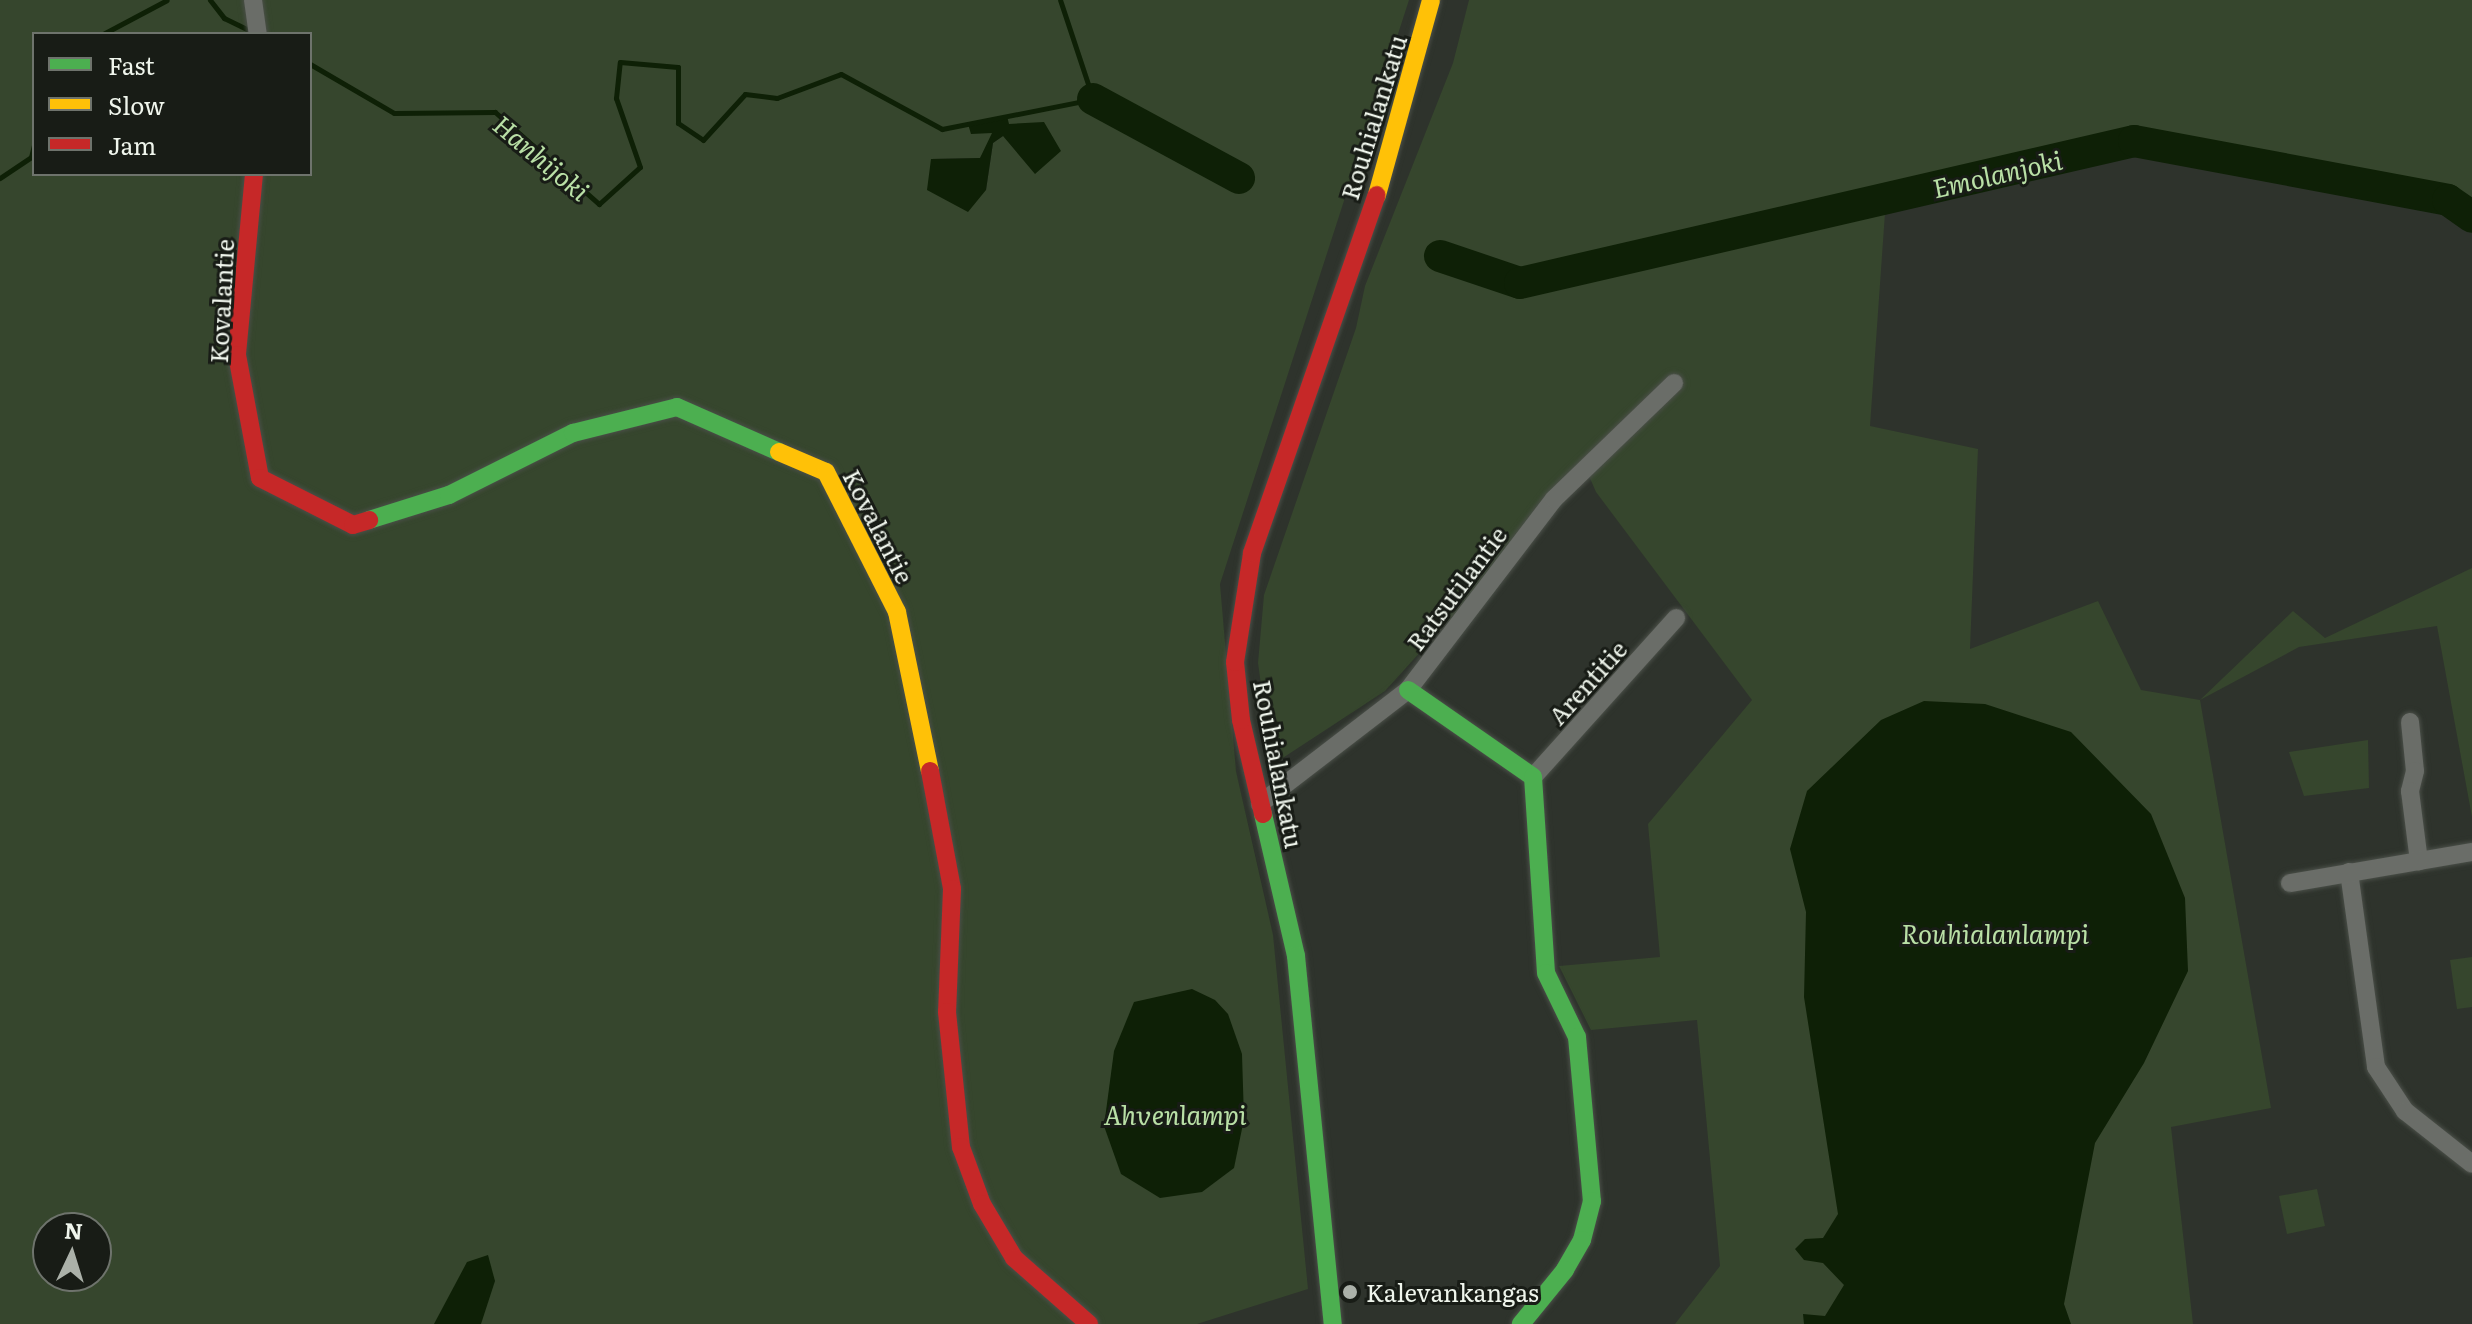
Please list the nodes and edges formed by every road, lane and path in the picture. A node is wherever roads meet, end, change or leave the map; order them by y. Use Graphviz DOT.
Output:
graph roads {
  1 [pos="1431,0"];
  2 [pos="255,2"];
  3 [pos="258,32"];
  4 [pos="254,176"];
  5 [pos="1674,383"];
  6 [pos="1676,618"];
  7 [pos="1408,690"];
  8 [pos="2410,722"];
  9 [pos="1533,777"];
  10 [pos="1260,804"];
  11 [pos="2472,852"];
  12 [pos="2419,861"];
  13 [pos="2349,872"];
  14 [pos="2290,883"];
  15 [pos="2472,1164"];
  16 [pos="1089,1324"];
  17 [pos="1333,1324"];
  18 [pos="1521,1324"];
  1 -- 10 [label="street, Rouhialankatu"];
  2 -- 3 [label="street"];
  4 -- 16 [label="street, Kovalantie"];
  5 -- 7 [label="street, Ratsutilantie"];
  6 -- 9 [label="street, Arentitie"];
  7 -- 9 [label="street"];
  7 -- 10 [label="street, Ratsutilantie"];
  8 -- 12 [label="street"];
  9 -- 18 [label="street"];
  10 -- 17 [label="street, Rouhialankatu"];
  11 -- 12 [label="street"];
  12 -- 13 [label="street"];
  13 -- 14 [label="street"];
  13 -- 15 [label="street"];
}
